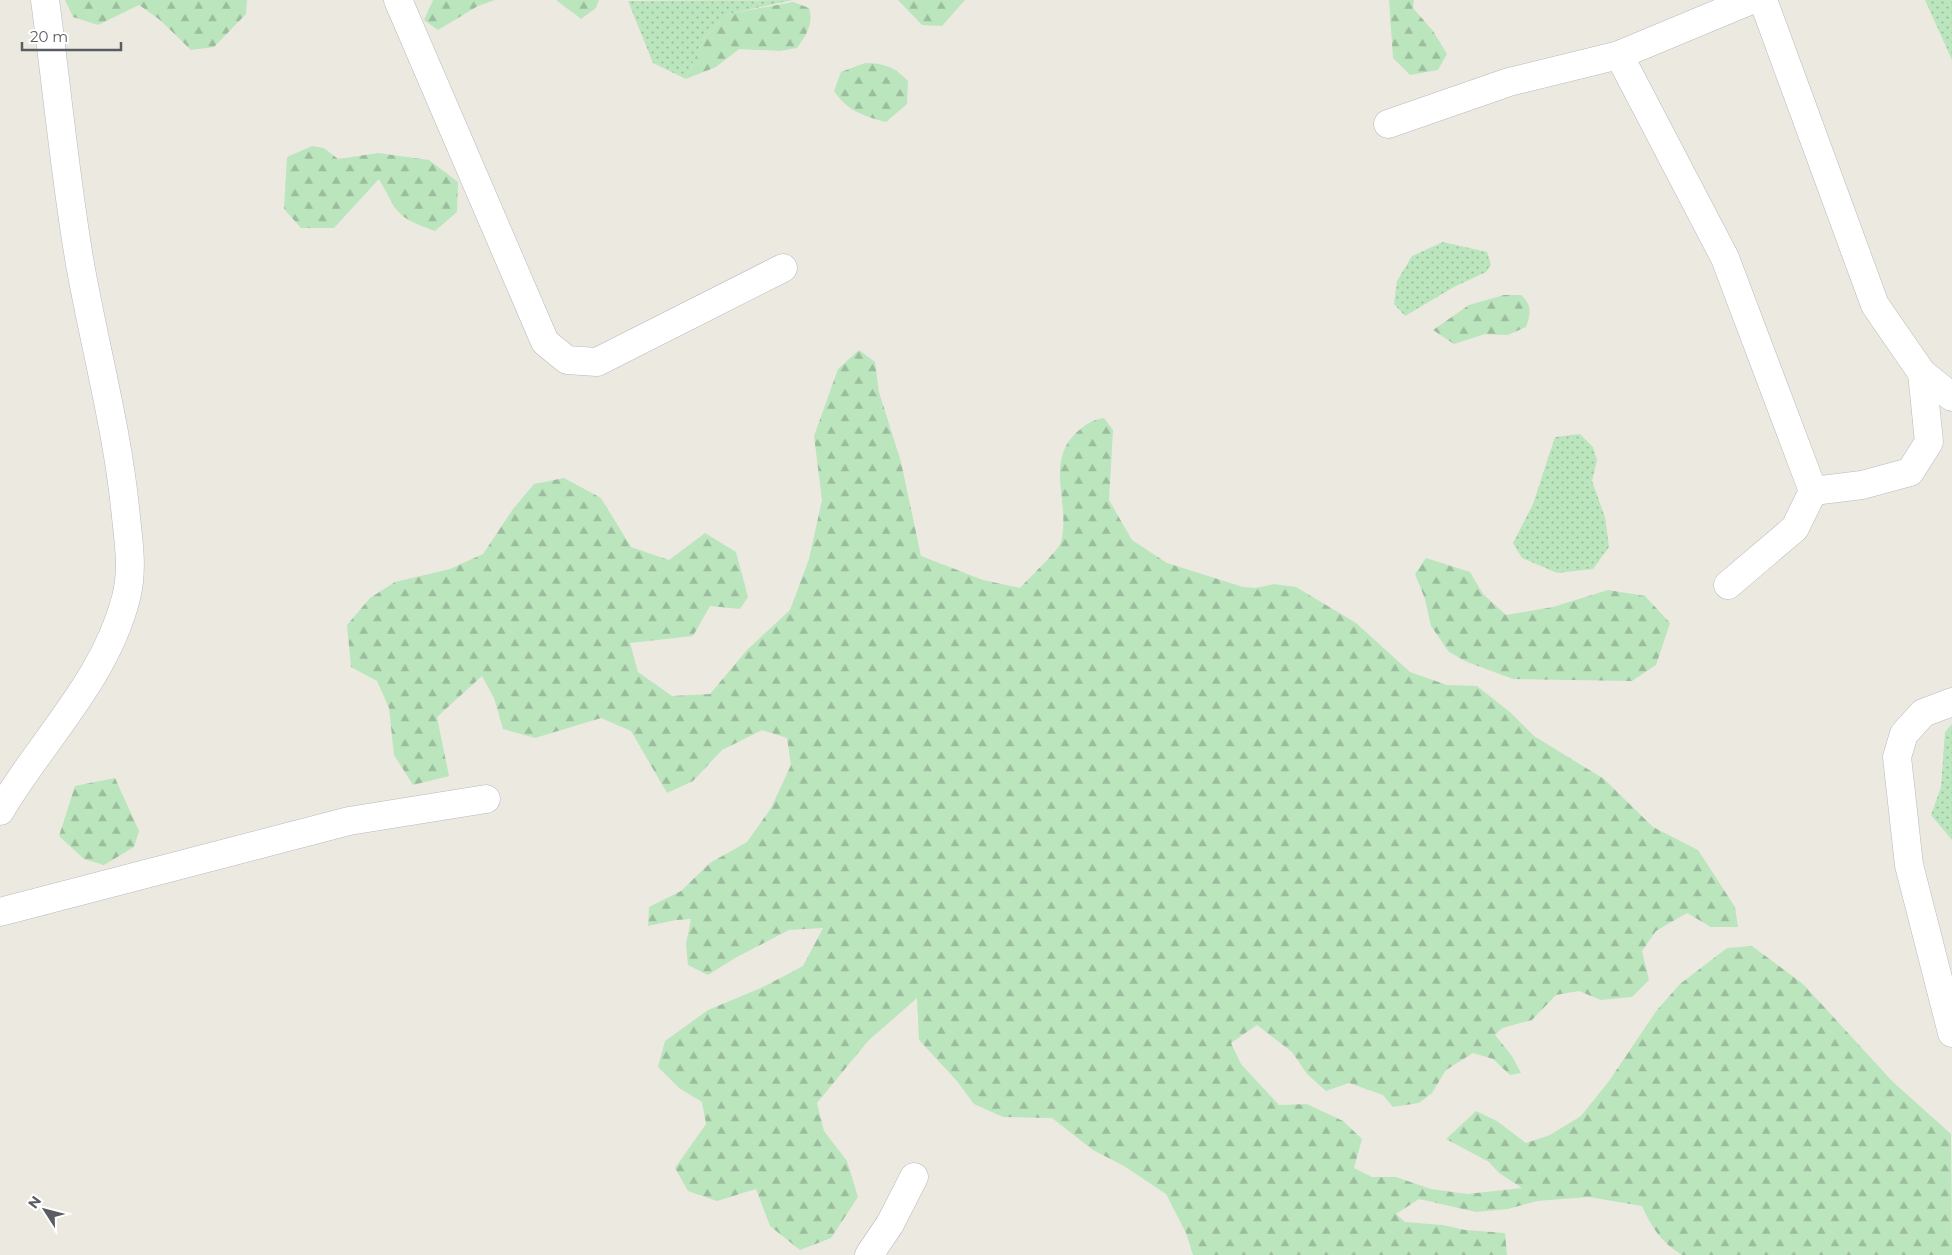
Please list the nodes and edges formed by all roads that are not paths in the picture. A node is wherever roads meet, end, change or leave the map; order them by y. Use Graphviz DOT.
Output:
graph roads {
  1 [pos="45,0"];
  2 [pos="398,0"];
  3 [pos="1751,0"];
  4 [pos="1763,0"];
  5 [pos="1619,55"];
  6 [pos="1388,124"];
  7 [pos="783,268"];
  8 [pos="1922,373"];
  9 [pos="1952,397"];
  10 [pos="1812,491"];
  11 [pos="1728,585"];
  12 [pos="1952,702"];
  13 [pos="486,799"];
  14 [pos="0,811"];
  15 [pos="0,912"];
  16 [pos="1951,1026"];
  17 [pos="914,1177"];
  18 [pos="869,1255"];
  1 -- 14 [label="street"];
  2 -- 7 [label="street"];
  3 -- 5 [label="street"];
  4 -- 8 [label="street"];
  5 -- 6 [label="street"];
  5 -- 10 [label="street"];
  8 -- 9 [label="street"];
  8 -- 10 [label="street"];
  10 -- 11 [label="street"];
  12 -- 16 [label="street"];
  13 -- 15 [label="street"];
  17 -- 18 [label="street"];
}
